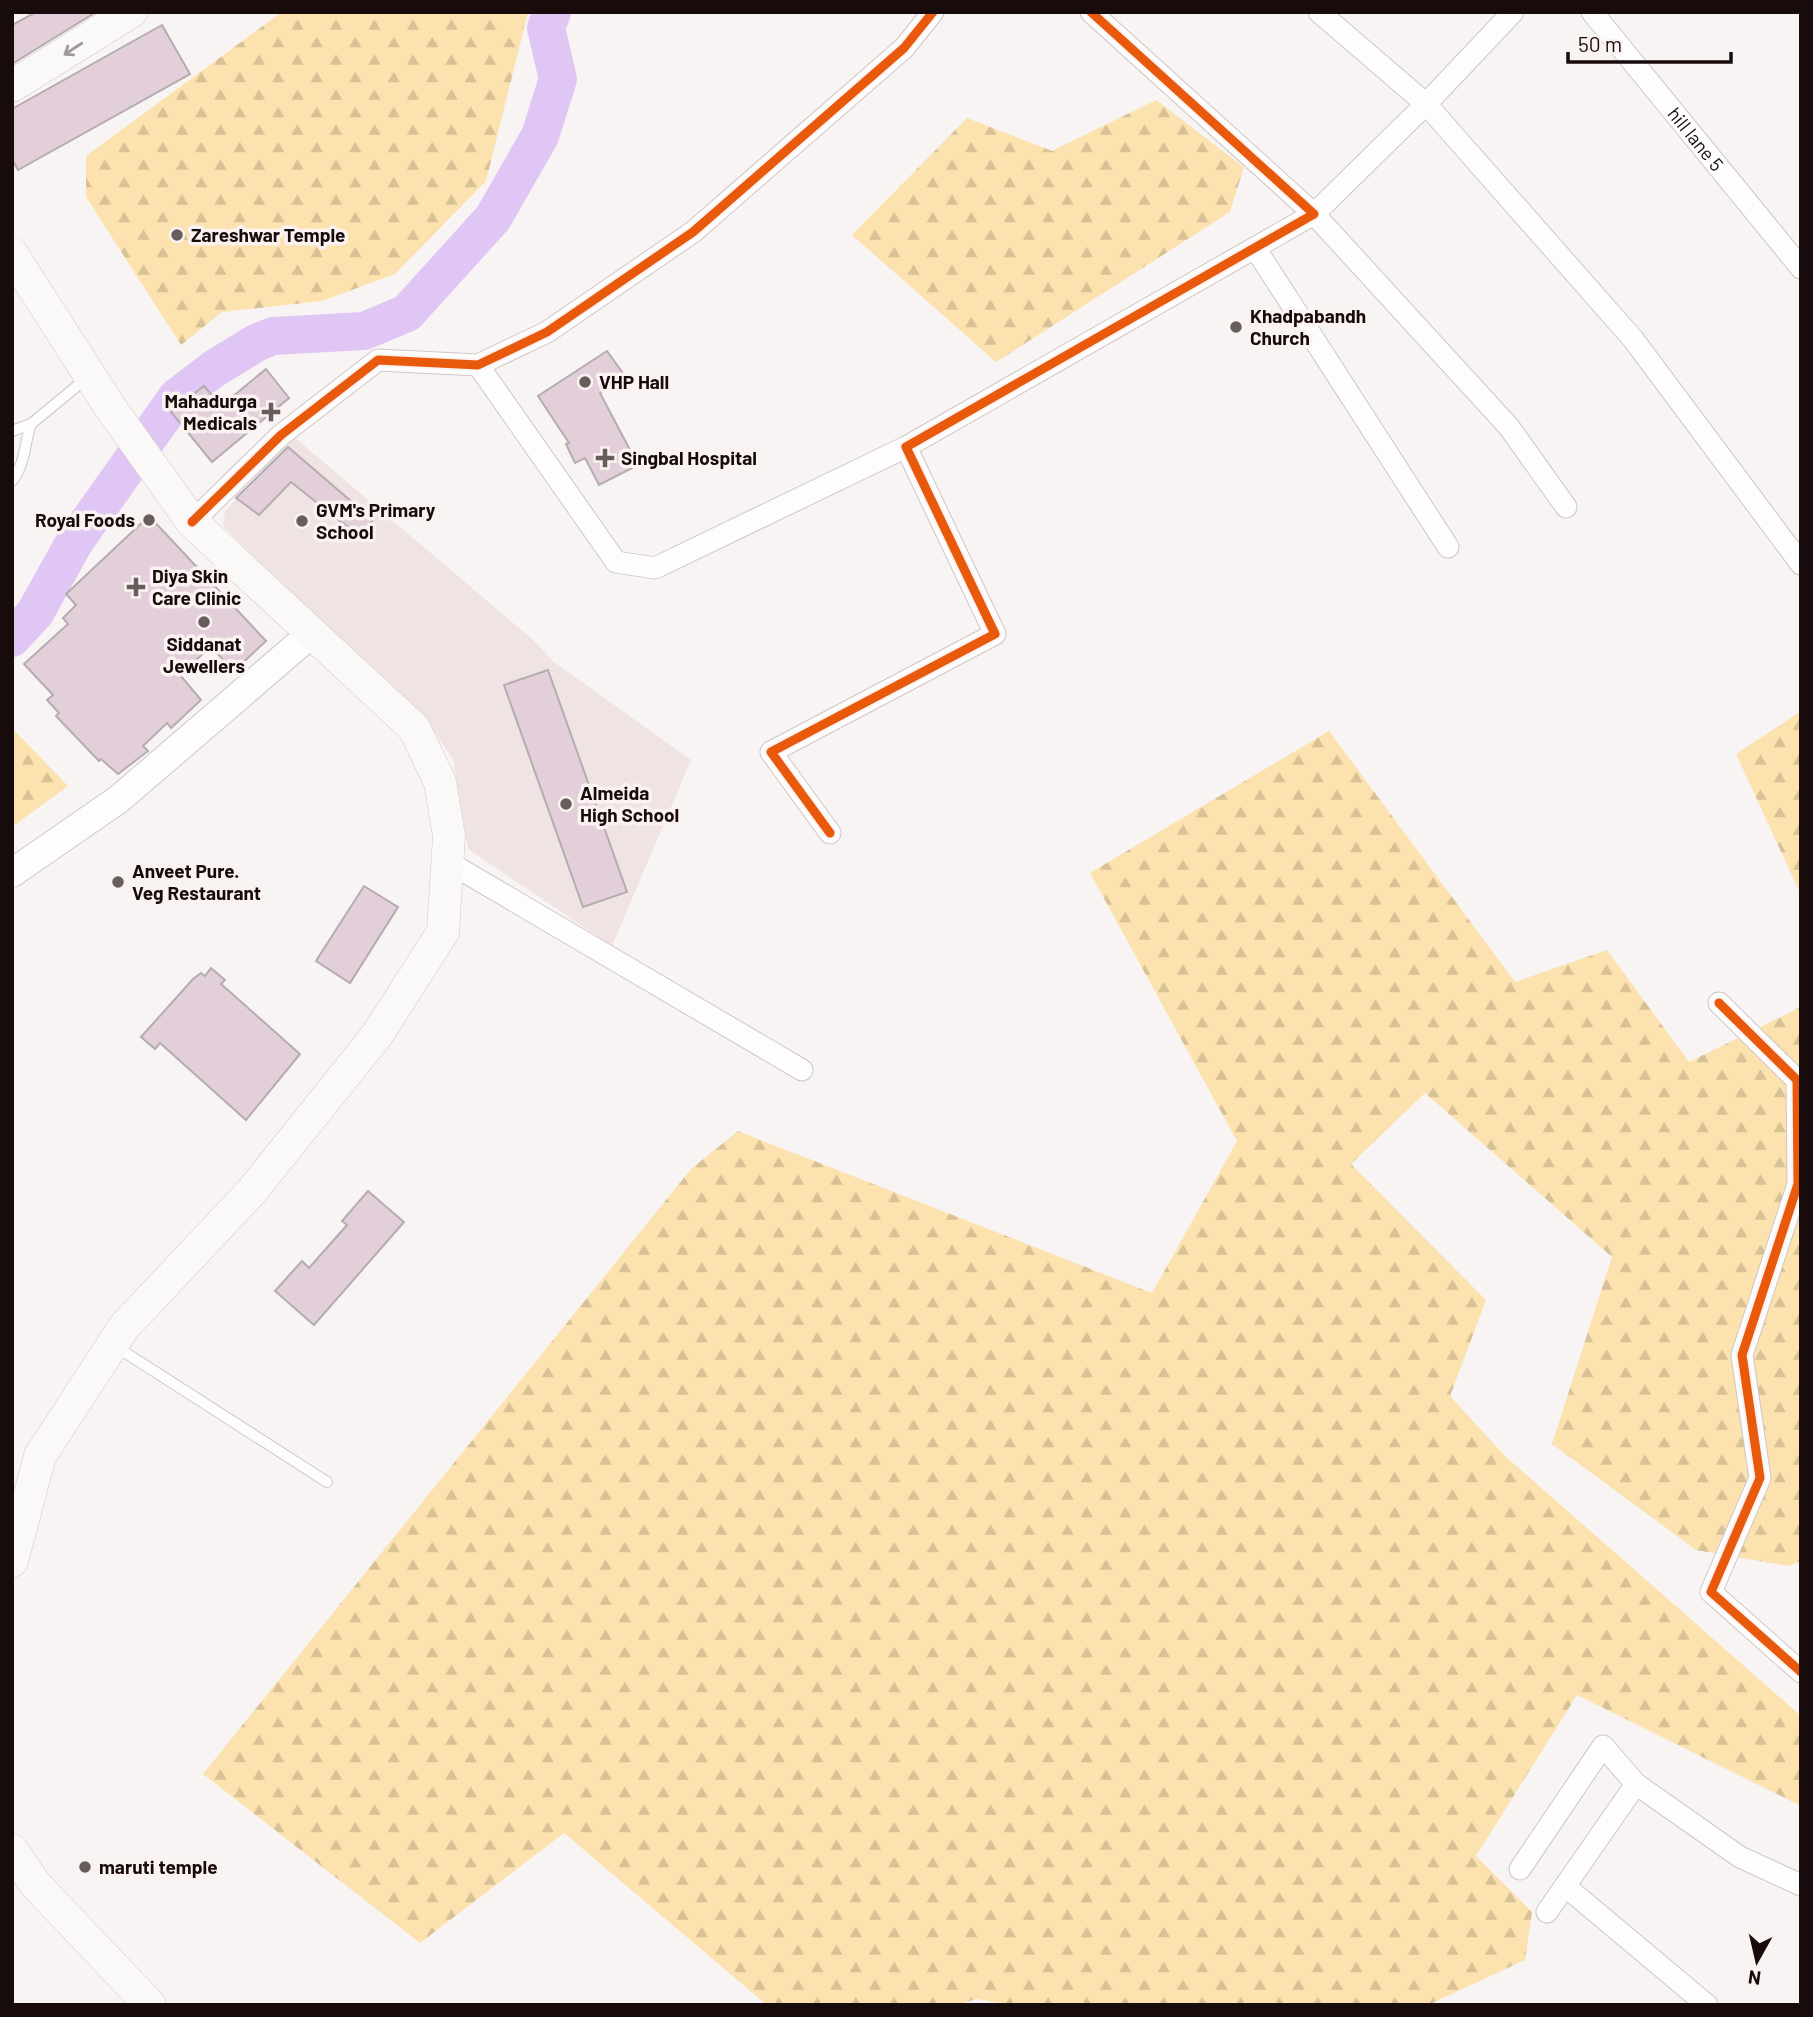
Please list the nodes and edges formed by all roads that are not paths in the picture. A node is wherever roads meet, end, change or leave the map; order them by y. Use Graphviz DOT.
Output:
graph roads {
  1 [pos="131,12"];
  2 [pos="933,12"];
  3 [pos="1091,12"];
  4 [pos="1319,12"];
  5 [pos="1513,12"];
  6 [pos="1592,12"];
  7 [pos="12,86"];
  8 [pos="1426,104"];
  9 [pos="1314,214"];
  10 [pos="1255,248"];
  11 [pos="1801,268"];
  12 [pos="17,269"];
  13 [pos="478,365"];
  14 [pos="90,375"];
  15 [pos="31,424"];
  16 [pos="12,431"];
  17 [pos="906,447"];
  18 [pos="12,481"];
  19 [pos="1566,507"];
  20 [pos="184,509"];
  21 [pos="1448,547"];
  22 [pos="1801,564"];
  23 [pos="312,634"];
  24 [pos="830,833"];
  25 [pos="447,862"];
  26 [pos="12,873"];
  27 [pos="1719,1003"];
  28 [pos="802,1070"];
  29 [pos="113,1345"];
  30 [pos="327,1482"];
  31 [pos="12,1562"];
  32 [pos="1801,1672"];
  33 [pos="1636,1784"];
  34 [pos="12,1850"];
  35 [pos="1520,1870"];
  36 [pos="1565,1885"];
  37 [pos="1801,1885"];
  38 [pos="1547,1912"];
  39 [pos="150,2005"];
  40 [pos="1707,2005"];
  1 -- 7 [label="main road, one-way"];
  2 -- 13 [label="street"];
  3 -- 9 [label="street"];
  4 -- 8 [label="street"];
  5 -- 8 [label="street"];
  6 -- 11 [label="street, hill lane 5"];
  8 -- 9 [label="street"];
  8 -- 22 [label="street"];
  9 -- 10 [label="street"];
  9 -- 19 [label="street"];
  10 -- 17 [label="street"];
  10 -- 21 [label="street"];
  12 -- 14 [label="main road"];
  13 -- 17 [label="street"];
  13 -- 20 [label="street"];
  14 -- 15 [label="lane"];
  14 -- 20 [label="main road"];
  15 -- 16 [label="lane"];
  15 -- 18 [label="lane"];
  17 -- 24 [label="street"];
  20 -- 23 [label="main road"];
  23 -- 25 [label="main road"];
  23 -- 26 [label="street"];
  25 -- 28 [label="street"];
  25 -- 29 [label="main road"];
  27 -- 32 [label="street"];
  29 -- 30 [label="lane"];
  29 -- 31 [label="main road"];
  33 -- 35 [label="street"];
  33 -- 36 [label="street"];
  33 -- 37 [label="street"];
  34 -- 39 [label="main road"];
  36 -- 38 [label="street"];
  36 -- 40 [label="street"];
}
